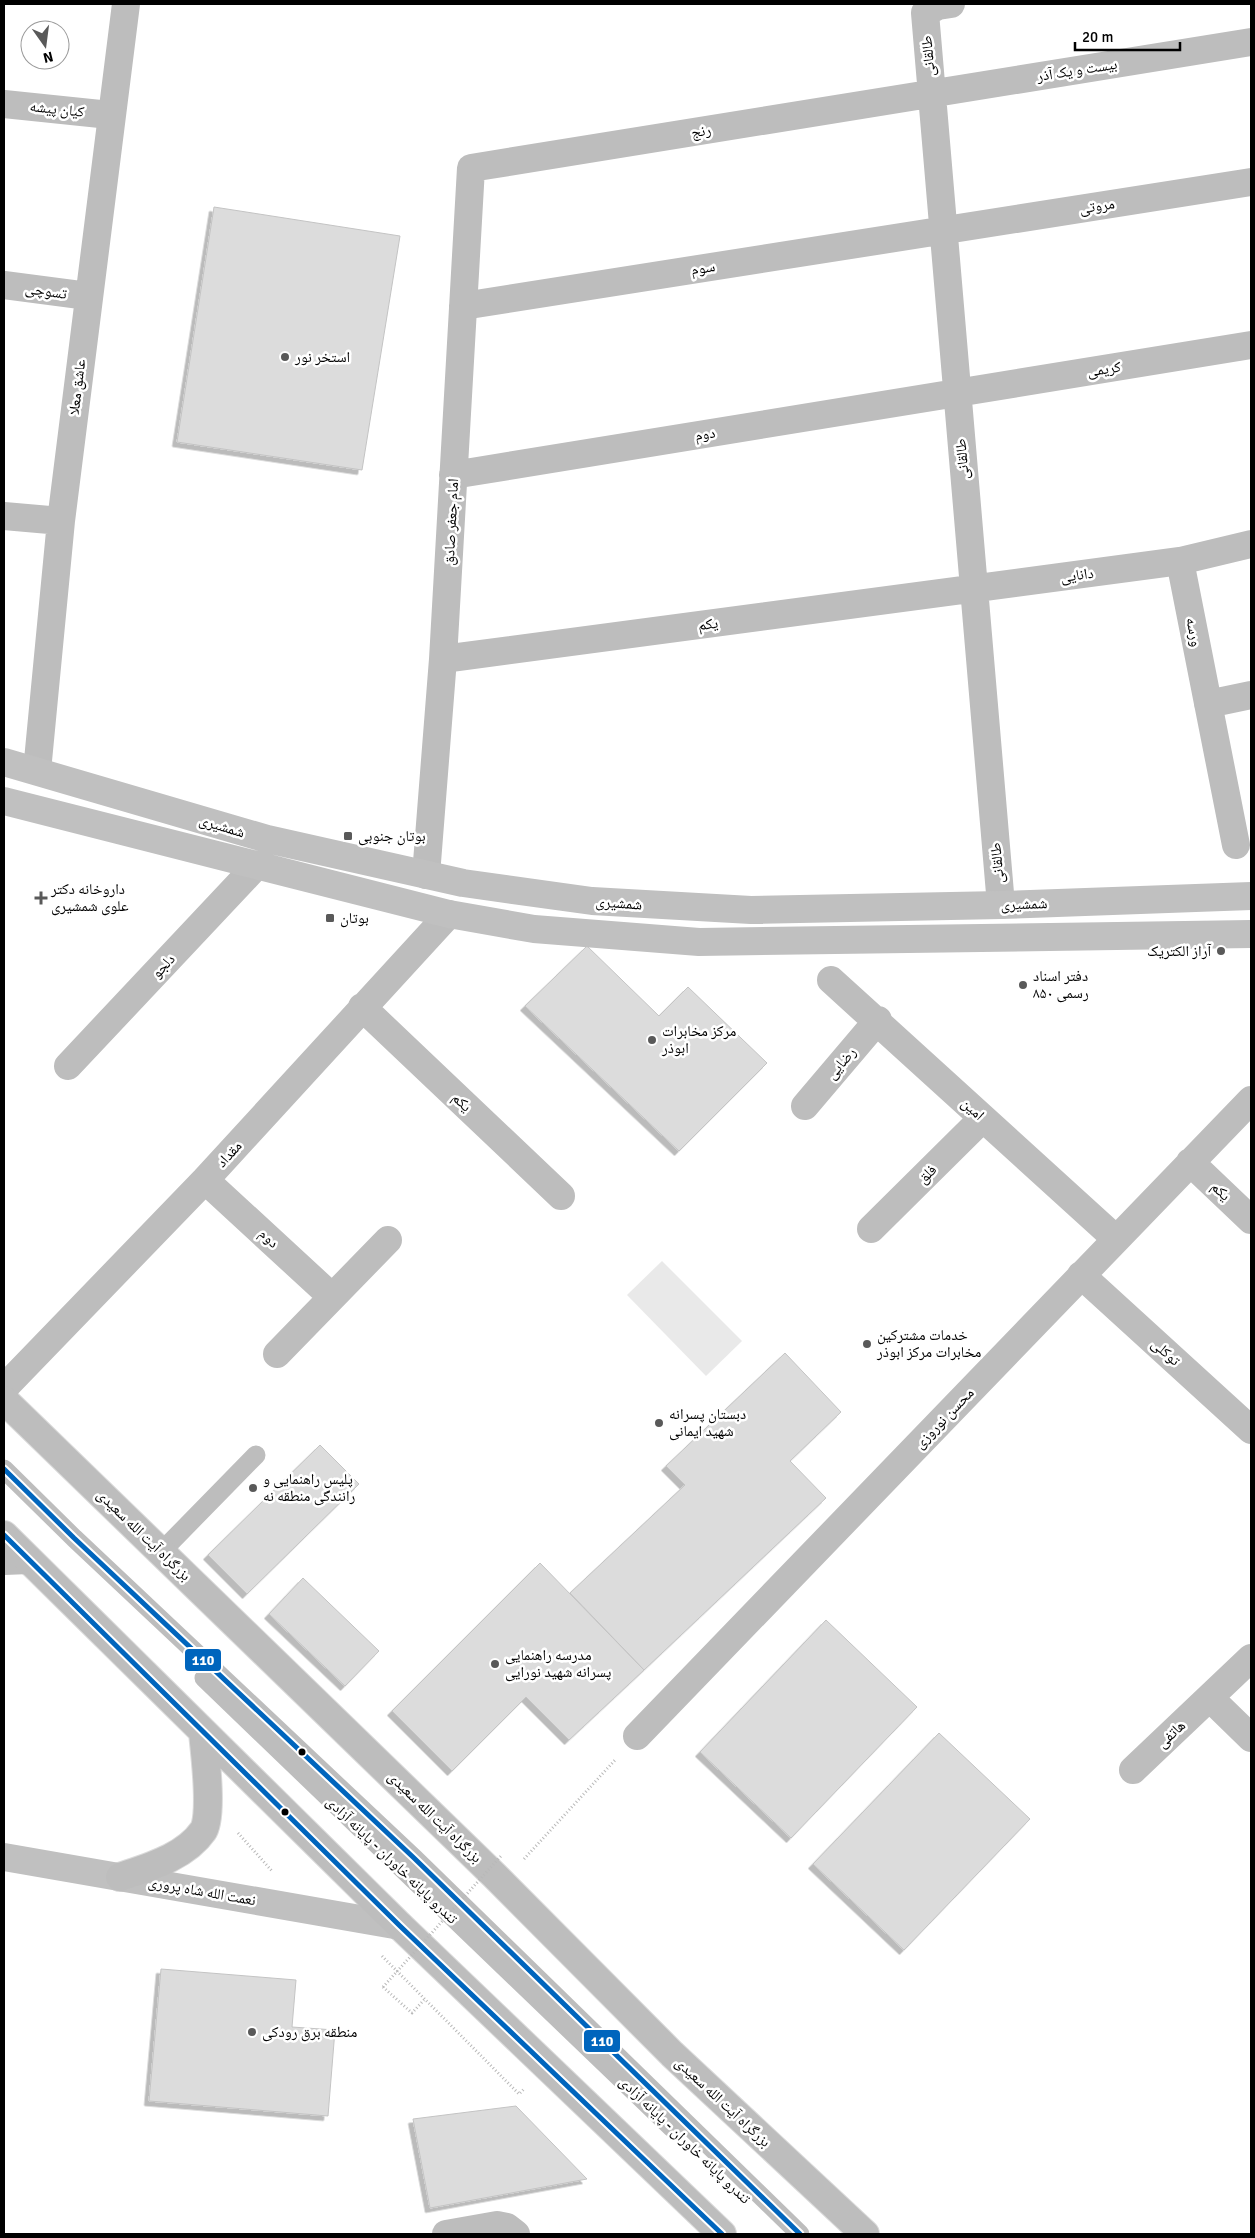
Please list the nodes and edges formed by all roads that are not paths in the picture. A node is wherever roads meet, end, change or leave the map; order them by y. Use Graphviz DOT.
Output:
graph roads {
  1 [pos="126,4"];
  2 [pos="951,4"];
  3 [pos="1251,42"];
  4 [pos="931,94"];
  5 [pos="4,104"];
  6 [pos="110,115"];
  7 [pos="471,168"];
  8 [pos="1251,182"];
  9 [pos="943,231"];
  10 [pos="4,285"];
  11 [pos="88,296"];
  12 [pos="463,306"];
  13 [pos="1251,345"];
  14 [pos="957,393"];
  15 [pos="454,475"];
  16 [pos="4,516"];
  17 [pos="61,520"];
  18 [pos="1251,544"];
  19 [pos="1180,561"];
  20 [pos="974,588"];
  21 [pos="443,659"];
  22 [pos="1251,695"];
  23 [pos="1208,704"];
  24 [pos="4,762"];
  25 [pos="37,770"];
  26 [pos="4,801"];
  27 [pos="32,808"];
  28 [pos="267,839"];
  29 [pos="1236,845"];
  30 [pos="257,865"];
  31 [pos="426,875"];
  32 [pos="463,883"];
  33 [pos="1251,896"];
  34 [pos="1001,905"];
  35 [pos="418,906"];
  36 [pos="449,914"];
  37 [pos="1251,934"];
  38 [pos="1001,939"];
  39 [pos="831,980"];
  40 [pos="362,1007"];
  41 [pos="878,1020"];
  42 [pos="68,1066"];
  43 [pos="1251,1100"];
  44 [pos="805,1106"];
  45 [pos="984,1118"];
  46 [pos="1190,1162"];
  47 [pos="205,1180"];
  48 [pos="562,1196"];
  49 [pos="1251,1220"];
  50 [pos="871,1229"];
  51 [pos="1116,1239"];
  52 [pos="388,1240"];
  53 [pos="1081,1275"];
  54 [pos="332,1297"];
  55 [pos="277,1354"];
  56 [pos="4,1388"];
  57 [pos="4,1400"];
  58 [pos="1251,1430"];
  59 [pos="256,1455"];
  60 [pos="4,1469"];
  61 [pos="4,1484"];
  62 [pos="4,1535"];
  63 [pos="162,1552"];
  64 [pos="16,1560"];
  65 [pos="1251,1658"];
  66 [pos="1210,1698"];
  67 [pos="204,1733"];
  68 [pos="637,1736"];
  69 [pos="1251,1738"];
  70 [pos="1133,1770"];
  71 [pos="4,1856"];
  72 [pos="120,1877"];
  73 [pos="400,1926"];
  74 [pos="446,2234"];
  75 [pos="516,2234"];
  76 [pos="722,2234"];
  77 [pos="783,2234"];
  78 [pos="800,2234"];
  79 [pos="865,2234"];
  1 -- 6 [label="main road, عاشق معلا"];
  2 -- 4 [label="main road, طالقانی"];
  3 -- 4 [label="main road, بیست و یک آذر"];
  4 -- 7 [label="main road, رنج"];
  4 -- 9 [label="main road, طالقانی"];
  5 -- 6 [label="main road, کیان پیشه"];
  6 -- 11 [label="main road, عاشق معلا"];
  7 -- 12 [label="main road, امام جعفر صادق"];
  8 -- 9 [label="main road, مروتی"];
  9 -- 12 [label="main road, سوم"];
  9 -- 14 [label="main road, طالقانی"];
  10 -- 11 [label="main road, تسوچی"];
  11 -- 17 [label="main road, عاشق معلا"];
  12 -- 15 [label="main road, امام جعفر صادق"];
  13 -- 14 [label="main road, کریمی"];
  14 -- 15 [label="main road, دوم"];
  14 -- 20 [label="main road, طالقانی"];
  15 -- 21 [label="main road, امام جعفر صادق"];
  16 -- 17 [label="main road"];
  17 -- 25 [label="main road, عاشق معلا"];
  18 -- 19 [label="main road, دانایی"];
  19 -- 20 [label="main road, دانایی"];
  19 -- 23 [label="main road, ورسه"];
  20 -- 21 [label="main road, یکم"];
  20 -- 34 [label="main road, طالقانی"];
  21 -- 31 [label="main road, امام جعفر صادق"];
  22 -- 23 [label="main road"];
  23 -- 29 [label="main road, ورسه"];
  24 -- 25 [label="main road, شمشیری"];
  25 -- 27 [label="main road"];
  25 -- 28 [label="main road, شمشیری"];
  26 -- 27 [label="main road, شمشیری"];
  27 -- 30 [label="main road, شمشیری"];
  28 -- 30 [label="main road"];
  28 -- 31 [label="main road, شمشیری"];
  30 -- 35 [label="main road, شمشیری"];
  30 -- 42 [label="main road, دلجو"];
  31 -- 32 [label="main road, شمشیری"];
  31 -- 35 [label="main road"];
  32 -- 34 [label="main road, شمشیری"];
  32 -- 36 [label="main road"];
  33 -- 34 [label="main road, شمشیری"];
  34 -- 38 [label="main road"];
  35 -- 36 [label="main road, شمشیری"];
  36 -- 38 [label="main road, شمشیری"];
  36 -- 40 [label="main road, مقداد"];
  37 -- 38 [label="main road, شمشیری"];
  39 -- 41 [label="main road, امین"];
  40 -- 47 [label="main road, مقداد"];
  40 -- 48 [label="main road, یکم"];
  41 -- 44 [label="main road, رضایی"];
  41 -- 45 [label="main road, امین"];
  43 -- 46 [label="main road, محسن نوروزی"];
  45 -- 50 [label="main road, فلق"];
  45 -- 51 [label="main road, امین"];
  46 -- 49 [label="main road, یکم"];
  46 -- 51 [label="main road, محسن نوروزی"];
  47 -- 54 [label="main road, دوم"];
  47 -- 56 [label="main road, مقداد"];
  51 -- 53 [label="main road, محسن نوروزی"];
  52 -- 54 [label="main road"];
  53 -- 58 [label="main road, توکلی"];
  53 -- 68 [label="main road, محسن نوروزی"];
  54 -- 55 [label="main road"];
  57 -- 63 [label="main road, بزرگراه آیت الله سعیدی"];
  59 -- 63 [label="lane"];
  60 -- 78 [label="lane"];
  61 -- 77 [label="lane, تندرو پایانه خاوران - پایانه آزادی"];
  62 -- 64 [label="main road"];
  63 -- 79 [label="main road, بزرگراه آیت الله سعیدی"];
  64 -- 67 [label="main road"];
  65 -- 66 [label="main road, هاتفی"];
  66 -- 69 [label="main road"];
  66 -- 70 [label="main road, هاتفی"];
  67 -- 72 [label="main road"];
  67 -- 73 [label="main road"];
  71 -- 72 [label="main road, نعمت الله شاه پروری"];
  72 -- 73 [label="main road, نعمت الله شاه پروری"];
  73 -- 76 [label="main road"];
  74 -- 75 [label="main road"];
}
